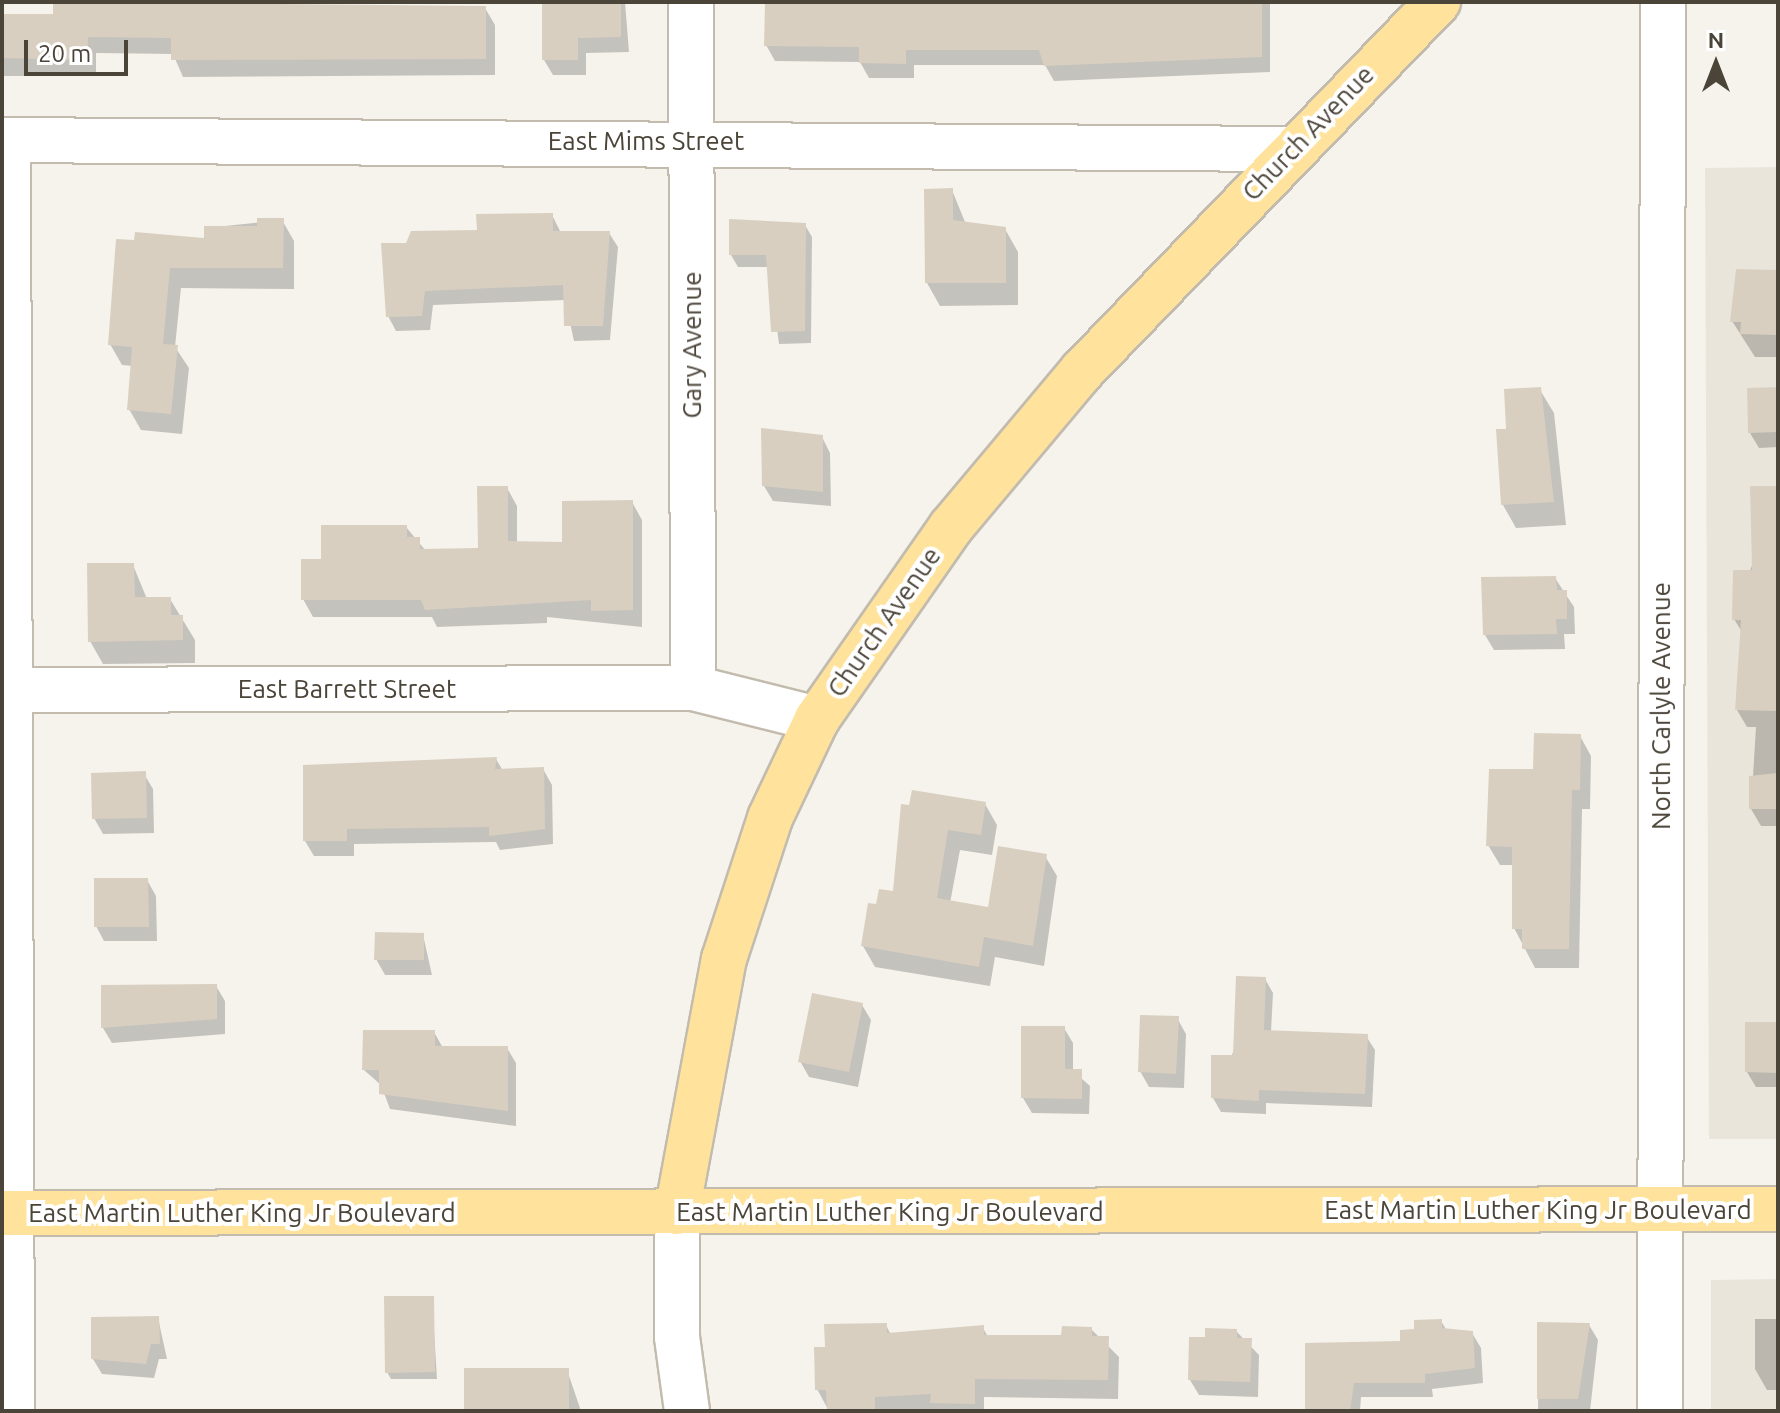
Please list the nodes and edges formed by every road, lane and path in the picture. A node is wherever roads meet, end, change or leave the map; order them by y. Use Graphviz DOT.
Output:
graph roads {
  1 [pos="691,2"];
  2 [pos="1438,2"];
  3 [pos="1663,2"];
  4 [pos="5,140"];
  5 [pos="692,140"];
  6 [pos="1290,149"];
  7 [pos="693,688"];
  8 [pos="7,690"];
  9 [pos="817,719"];
  10 [pos="1660,1209"];
  11 [pos="1778,1209"];
  12 [pos="677,1212"];
  13 [pos="5,1213"];
  14 [pos="12,1411"];
  15 [pos="687,1411"];
  16 [pos="1660,1411"];
  1 -- 5 [label="street, Gary Avenue"];
  2 -- 6 [label="main road, Church Avenue"];
  3 -- 10 [label="street, North Carlyle Avenue"];
  4 -- 5 [label="street, East Mims Street"];
  4 -- 8 [label="street"];
  5 -- 6 [label="street, East Mims Street"];
  5 -- 7 [label="street, Gary Avenue"];
  6 -- 9 [label="main road, Church Avenue"];
  7 -- 8 [label="street, East Barrett Street"];
  7 -- 9 [label="street, East Barrett Street"];
  8 -- 13 [label="street"];
  9 -- 12 [label="main road, Church Avenue"];
  10 -- 11 [label="main road, East Martin Luther King Jr Boulevard"];
  10 -- 12 [label="main road, East Martin Luther King Jr Boulevard"];
  10 -- 16 [label="street, North Carlyle Avenue"];
  12 -- 13 [label="main road, East Martin Luther King Jr Boulevard"];
  12 -- 15 [label="street, Church Avenue"];
  13 -- 14 [label="street"];
}
